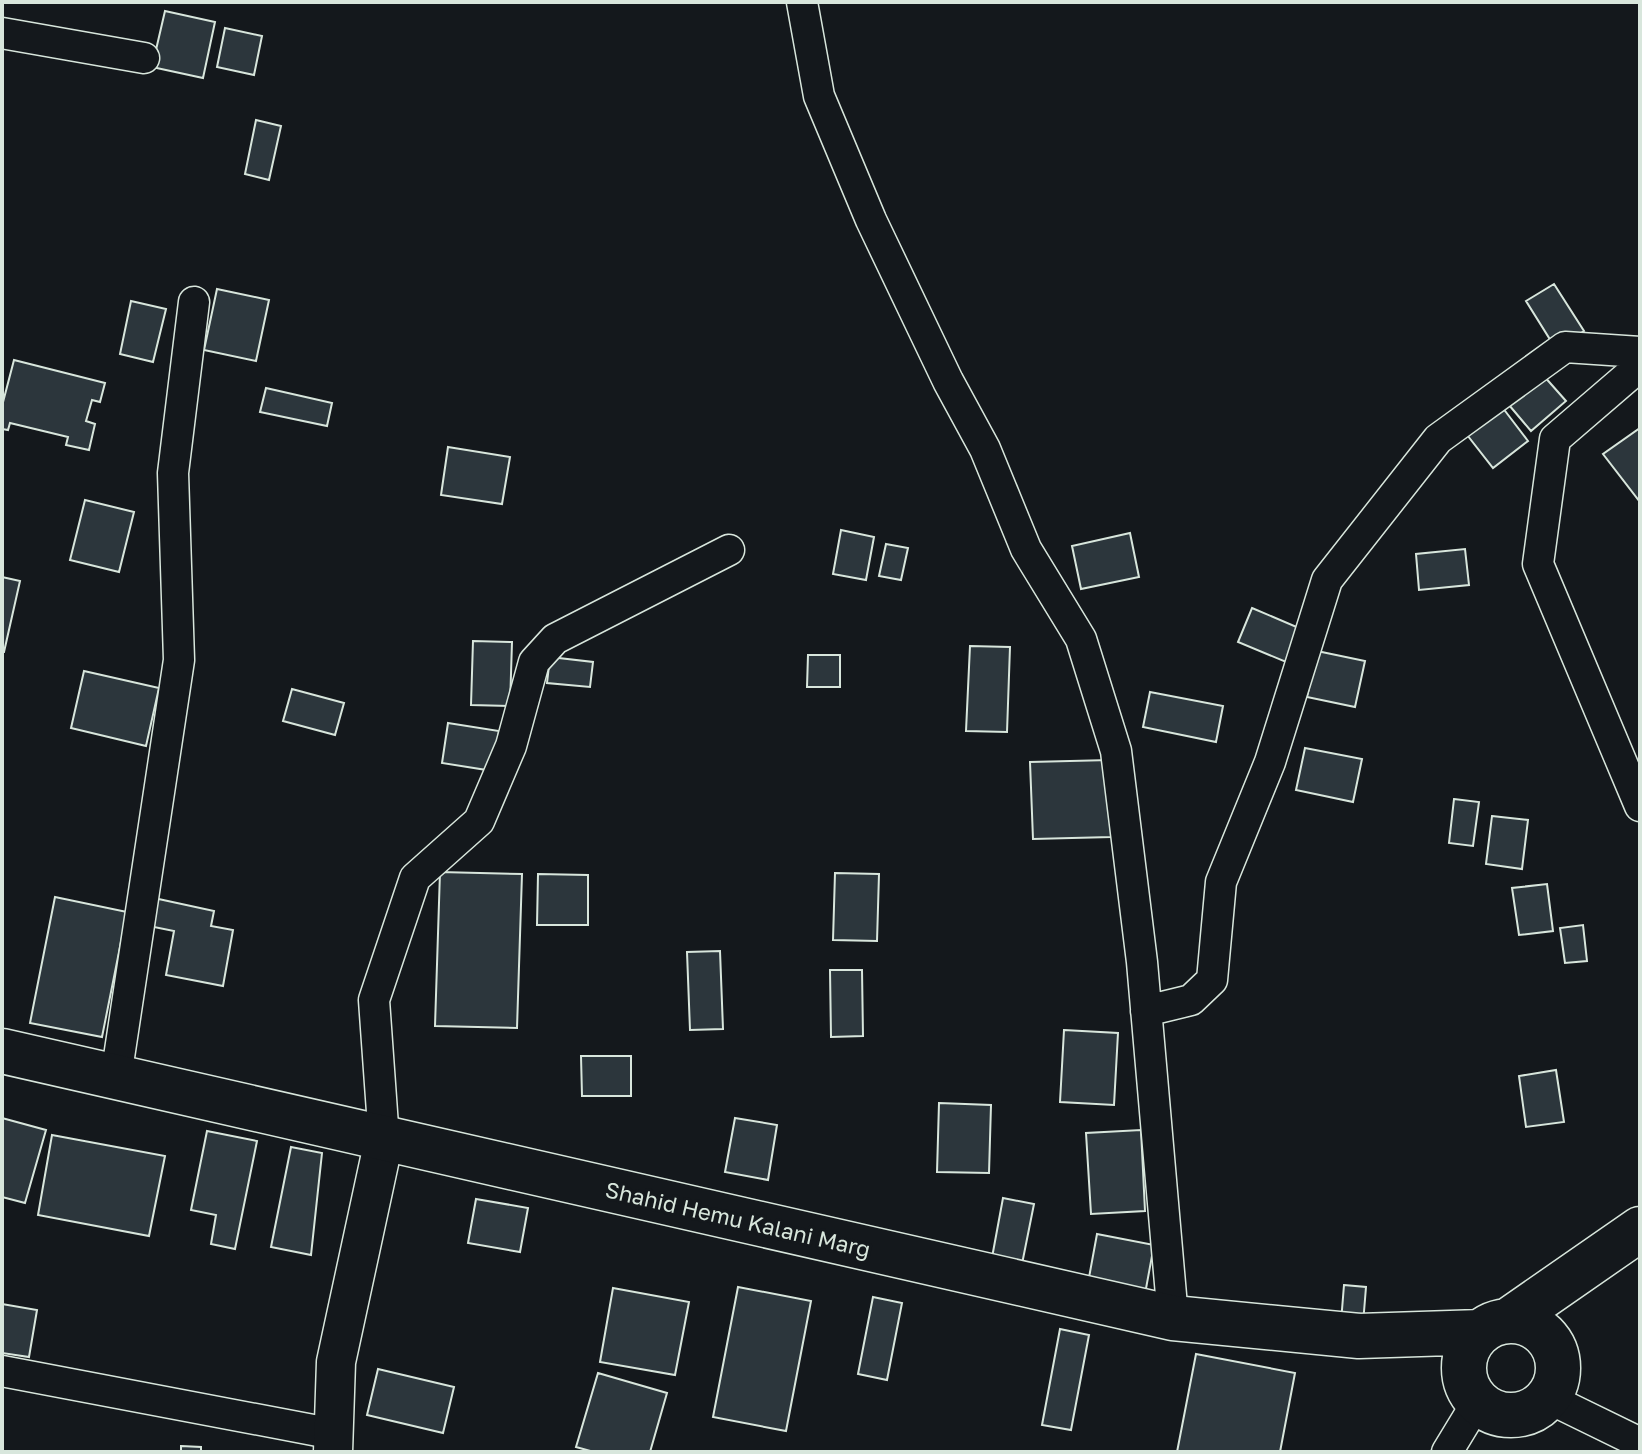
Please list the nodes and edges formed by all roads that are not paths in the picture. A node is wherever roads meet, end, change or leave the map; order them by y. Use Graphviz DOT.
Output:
graph roads {
  1 [pos="802,2"];
  2 [pos="2,33"];
  3 [pos="144,58"];
  4 [pos="194,302"];
  5 [pos="1640,352"];
  6 [pos="1640,366"];
  7 [pos="729,550"];
  8 [pos="1640,806"];
  9 [pos="1146,1011"];
  10 [pos="2,1051"];
  11 [pos="116,1077"];
  12 [pos="384,1140"];
  13 [pos="1640,1229"];
  14 [pos="1173,1318"];
  15 [pos="1495,1326"];
  16 [pos="2,1371"];
  17 [pos="1548,1398"];
  18 [pos="1478,1401"];
  19 [pos="333,1443"];
  20 [pos="1640,1443"];
  21 [pos="1447,1452"];
  1 -- 9 [label="street"];
  2 -- 3 [label="street"];
  4 -- 11 [label="street"];
  5 -- 9 [label="street"];
  6 -- 8 [label="street"];
  7 -- 12 [label="street"];
  9 -- 14 [label="street"];
  10 -- 11 [label="main road, Shahid Hemu Kalani Marg"];
  11 -- 12 [label="main road, Shahid Hemu Kalani Marg"];
  12 -- 14 [label="main road, Shahid Hemu Kalani Marg"];
  12 -- 19 [label="street"];
  13 -- 15 [label="main road"];
  14 -- 15 [label="main road, Shahid Hemu Kalani Marg"];
  15 -- 17 [label="main road, Shahid Hemu Kalani Marg"];
  15 -- 18 [label="main road"];
  16 -- 19 [label="street"];
  17 -- 18 [label="main road"];
  17 -- 20 [label="street"];
  18 -- 21 [label="street"];
}
